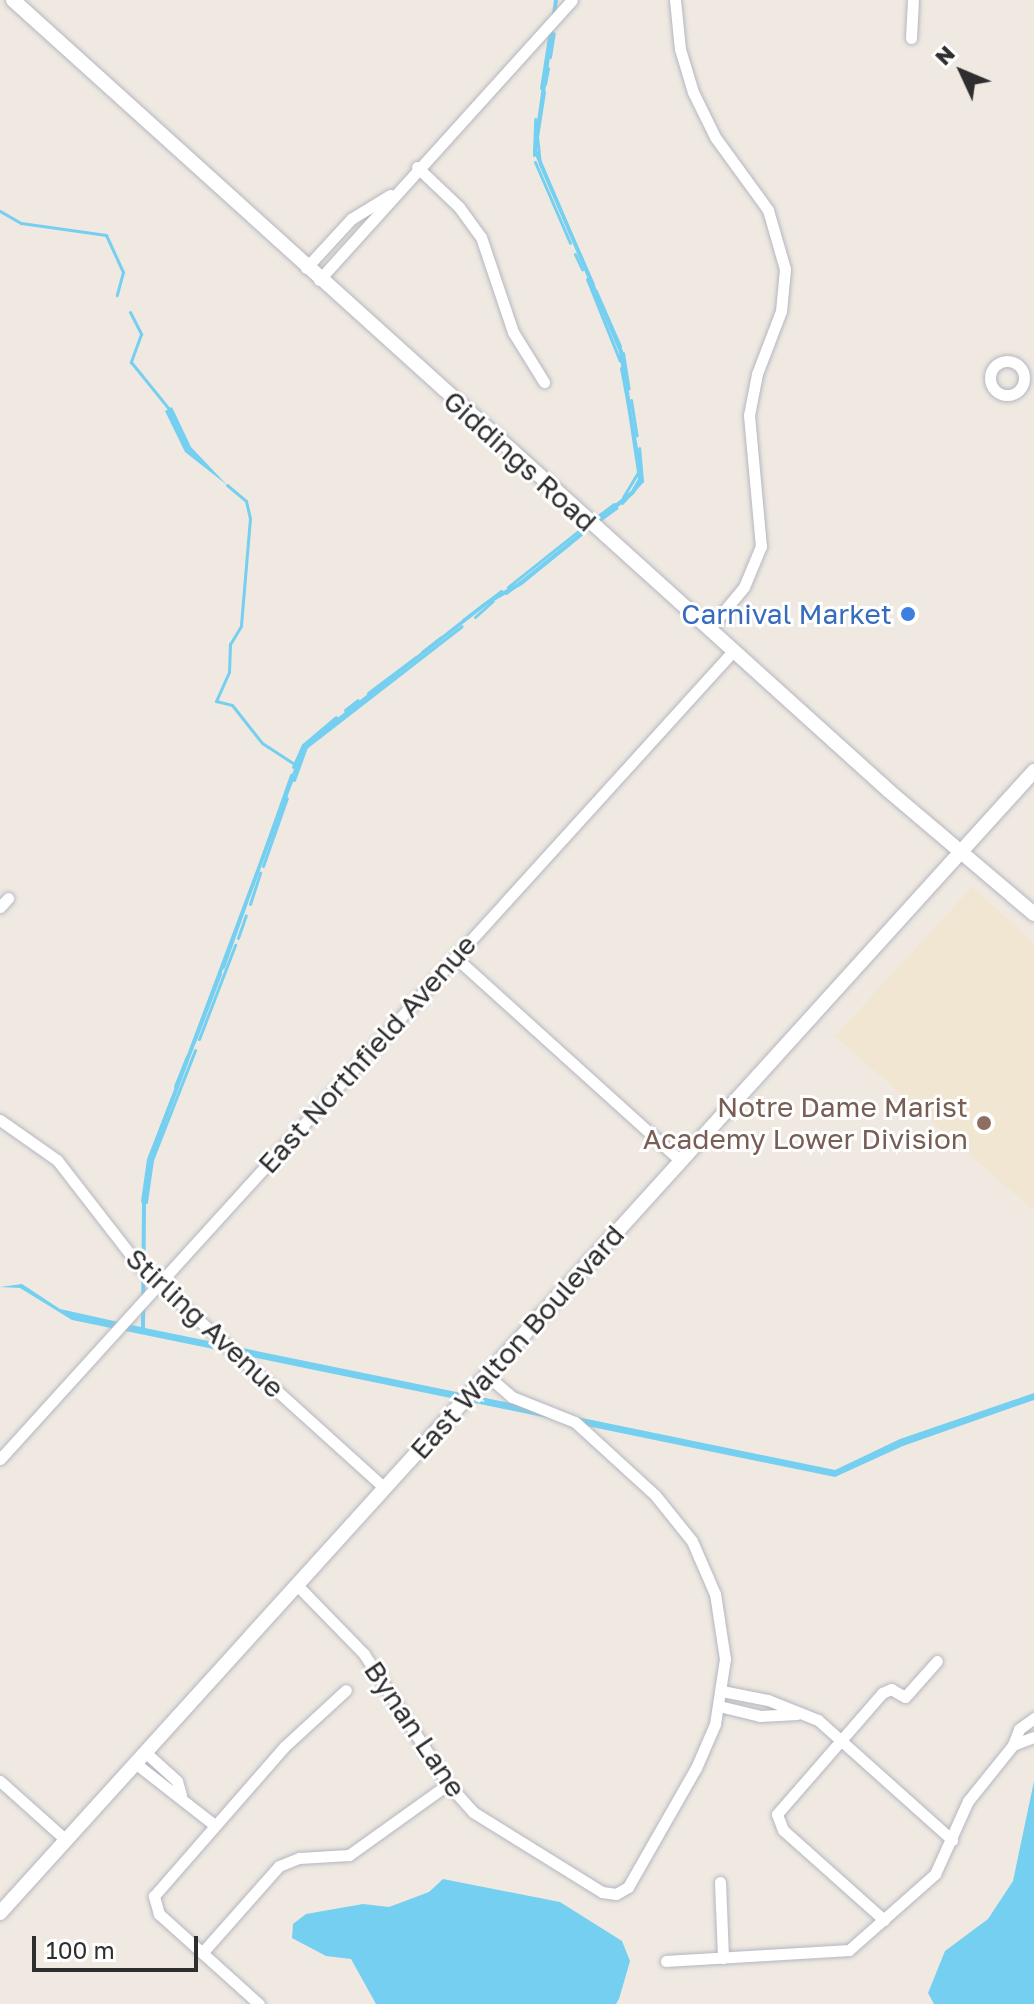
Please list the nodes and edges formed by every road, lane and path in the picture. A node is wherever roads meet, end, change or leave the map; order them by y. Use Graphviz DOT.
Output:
graph roads {
  1 [pos="13,0"];
  2 [pos="572,0"];
  3 [pos="675,0"];
  4 [pos="913,0"];
  5 [pos="911,38"];
  6 [pos="417,167"];
  7 [pos="394,193"];
  8 [pos="306,268"];
  9 [pos="319,280"];
  10 [pos="1034,361"];
  11 [pos="1021,370"];
  12 [pos="544,382"];
  13 [pos="710,628"];
  14 [pos="734,650"];
  15 [pos="1034,771"];
  16 [pos="960,853"];
  17 [pos="1034,914"];
  18 [pos="455,957"];
  19 [pos="0,1120"];
  20 [pos="681,1161"];
  21 [pos="158,1284"];
  22 [pos="487,1375"];
  23 [pos="0,1459"];
  24 [pos="385,1488"];
  25 [pos="297,1585"];
  26 [pos="937,1661"];
  27 [pos="346,1690"];
  28 [pos="722,1691"];
  29 [pos="719,1706"];
  30 [pos="799,1714"];
  31 [pos="1034,1718"];
  32 [pos="1034,1737"];
  33 [pos="840,1739"];
  34 [pos="1013,1745"];
  35 [pos="140,1758"];
  36 [pos="0,1781"];
  37 [pos="448,1784"];
  38 [pos="213,1824"];
  39 [pos="66,1840"];
  40 [pos="952,1840"];
  41 [pos="720,1882"];
  42 [pos="0,1913"];
  43 [pos="884,1920"];
  44 [pos="202,1953"];
  45 [pos="723,1958"];
  46 [pos="666,1961"];
  47 [pos="259,2004"];
  1 -- 8 [label="main road, Giddings Road"];
  2 -- 6 [label="street"];
  3 -- 13 [label="street"];
  4 -- 5 [label="street"];
  6 -- 7 [label="street"];
  6 -- 12 [label="street"];
  7 -- 8 [label="street"];
  7 -- 9 [label="street"];
  8 -- 9 [label="main road, Giddings Road"];
  9 -- 13 [label="main road, Giddings Road"];
  10 -- 11 [label="street"];
  13 -- 14 [label="main road, Giddings Road"];
  14 -- 16 [label="main road, Giddings Road"];
  14 -- 18 [label="street, East Northfield Avenue"];
  15 -- 16 [label="main road, East Walton Boulevard"];
  16 -- 17 [label="main road, Giddings Road"];
  16 -- 20 [label="main road, East Walton Boulevard"];
  18 -- 20 [label="street"];
  18 -- 21 [label="street, East Northfield Avenue"];
  19 -- 21 [label="street, Stirling Avenue"];
  20 -- 22 [label="main road, East Walton Boulevard"];
  21 -- 23 [label="street, East Northfield Avenue"];
  21 -- 24 [label="street, Stirling Avenue"];
  22 -- 24 [label="main road, East Walton Boulevard"];
  22 -- 28 [label="street"];
  24 -- 25 [label="main road, East Walton Boulevard"];
  25 -- 35 [label="main road, East Walton Boulevard"];
  25 -- 37 [label="street, Bynan Lane"];
  26 -- 33 [label="street"];
  27 -- 38 [label="street"];
  28 -- 29 [label="street"];
  28 -- 30 [label="street"];
  29 -- 30 [label="street"];
  29 -- 37 [label="street, Bynan Lane"];
  30 -- 33 [label="street"];
  31 -- 34 [label="street"];
  32 -- 34 [label="street"];
  33 -- 40 [label="street"];
  33 -- 43 [label="street"];
  34 -- 40 [label="street"];
  35 -- 38 [label="street"];
  35 -- 39 [label="main road, East Walton Boulevard"];
  36 -- 39 [label="street"];
  37 -- 44 [label="street"];
  38 -- 44 [label="street"];
  39 -- 42 [label="main road, East Walton Boulevard"];
  40 -- 43 [label="street"];
  41 -- 45 [label="street"];
  43 -- 45 [label="street"];
  44 -- 47 [label="street"];
  45 -- 46 [label="street"];
}
